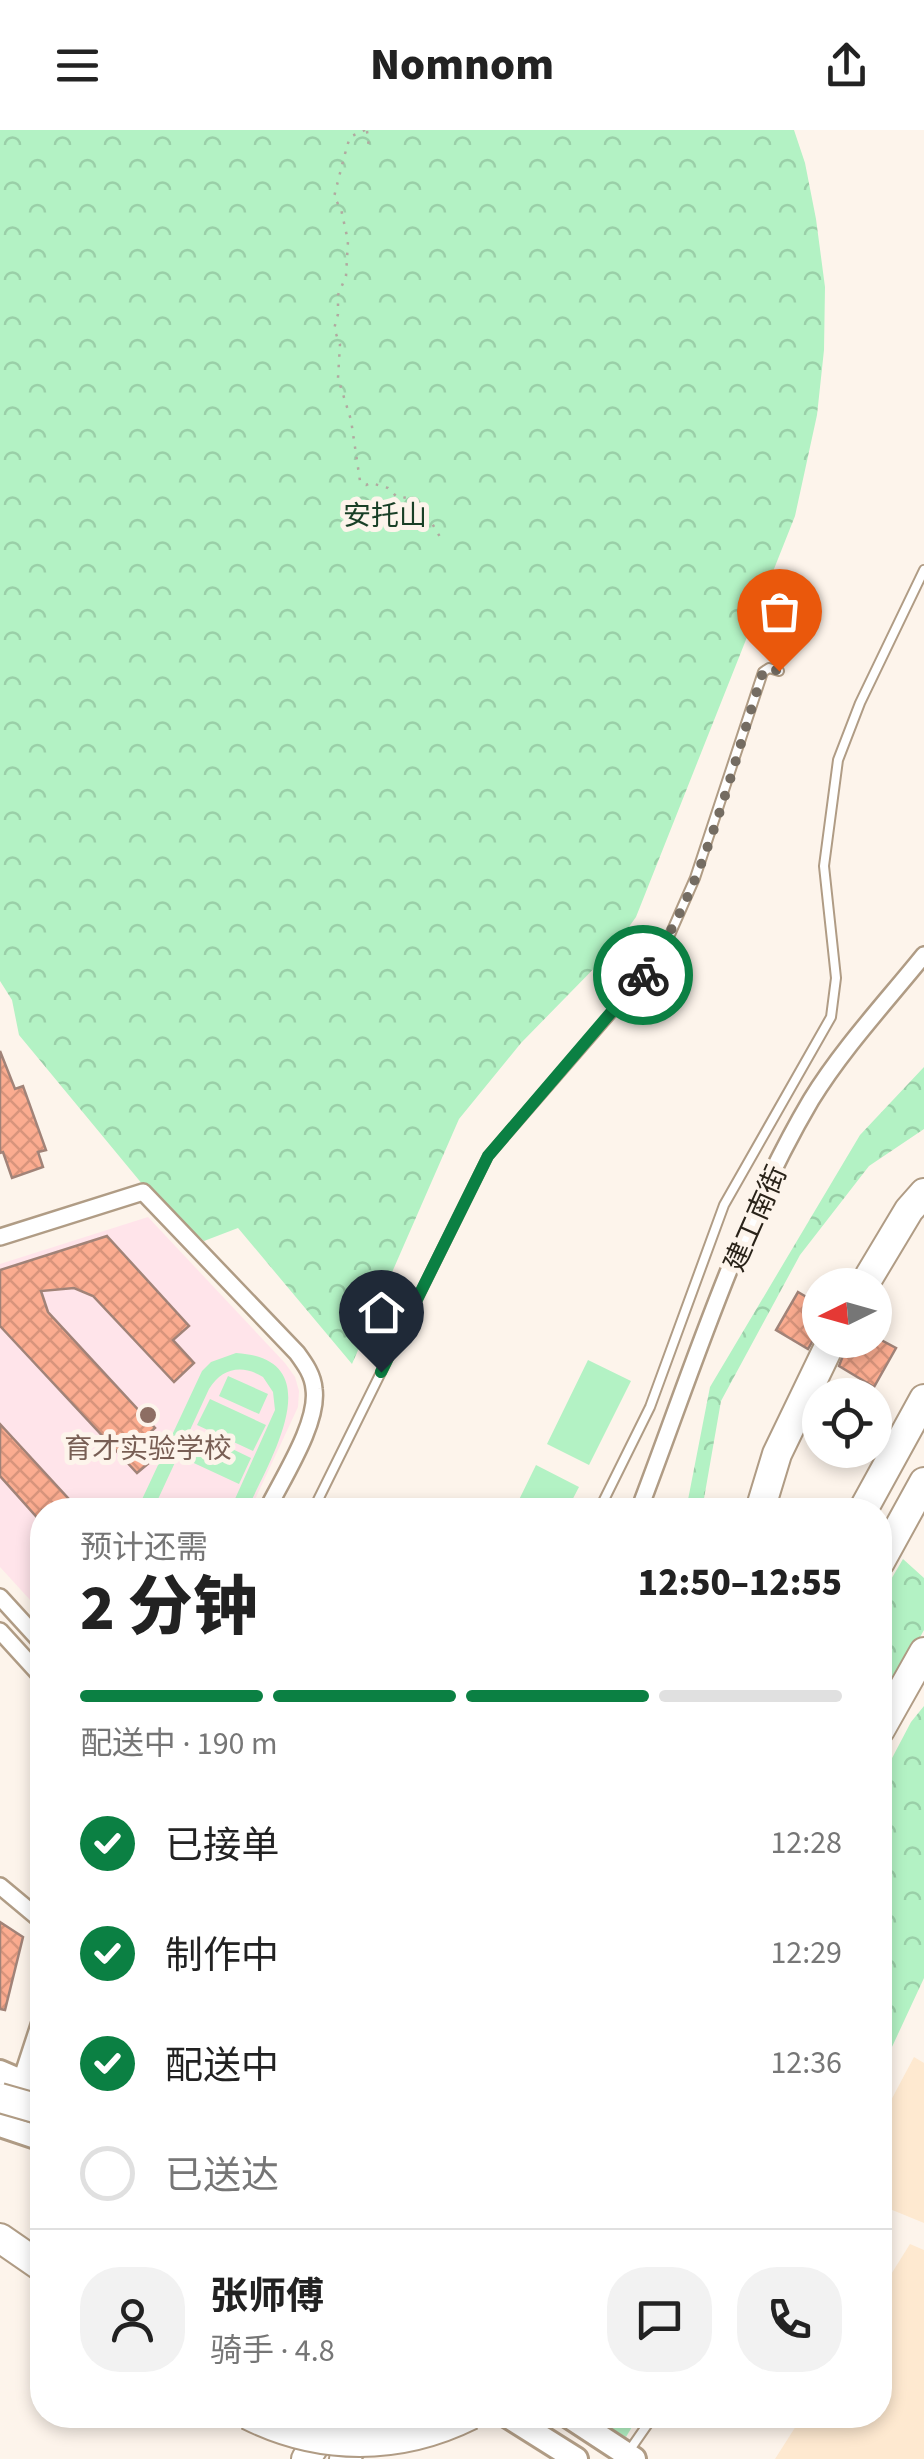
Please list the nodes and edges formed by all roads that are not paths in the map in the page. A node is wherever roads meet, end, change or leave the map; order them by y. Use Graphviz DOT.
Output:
graph roads {
  1 [pos="924,570"];
  2 [pos="779,671"];
  3 [pos="848,698"];
  4 [pos="860,704"];
  5 [pos="924,955"];
  6 [pos="924,1193"];
  7 [pos="0,1237"];
  8 [pos="874,1268"];
  9 [pos="823,1358"];
  10 [pos="924,1399"];
  11 [pos="924,1482"];
  12 [pos="273,1498"];
  13 [pos="320,1498"];
  14 [pos="605,1498"];
  15 [pos="644,1498"];
  16 [pos="764,1498"];
  17 [pos="870,1498"];
  18 [pos="892,1540"];
  19 [pos="3,1606"];
  20 [pos="0,1631"];
  21 [pos="30,1632"];
  22 [pos="924,1652"];
  23 [pos="30,1664"];
  24 [pos="892,1709"];
  25 [pos="0,1886"];
  26 [pos="30,1911"];
  27 [pos="30,2048"];
  28 [pos="16,2085"];
  29 [pos="0,2125"];
  30 [pos="30,2135"];
  31 [pos="0,2238"];
  32 [pos="30,2259"];
  33 [pos="281,2428"];
  34 [pos="326,2428"];
  35 [pos="365,2428"];
  36 [pos="440,2428"];
  37 [pos="527,2428"];
  38 [pos="587,2428"];
  39 [pos="647,2428"];
  40 [pos="630,2457"];
  41 [pos="306,2459"];
  42 [pos="344,2459"];
  43 [pos="576,2459"];
  1 -- 4 [label="lane"];
  2 -- 13 [label="lane"];
  3 -- 4 [label="lane"];
  4 -- 14 [label="lane"];
  5 -- 15 [label="street, 建工南街"];
  6 -- 8 [label="highway"];
  7 -- 12 [label="street"];
  9 -- 16 [label="highway"];
  10 -- 17 [label="highway"];
  11 -- 18 [label="highway"];
  19 -- 21 [label="street"];
  20 -- 23 [label="street"];
  22 -- 24 [label="highway"];
  25 -- 26 [label="street"];
  27 -- 28 [label="street"];
  29 -- 30 [label="main road"];
  31 -- 32 [label="highway"];
  33 -- 36 [label="highway, bridge"];
  34 -- 41 [label="highway"];
  35 -- 42 [label="highway"];
  37 -- 43 [label="main road"];
  38 -- 40 [label="main road"];
  39 -- 40 [label="lane"];
}
